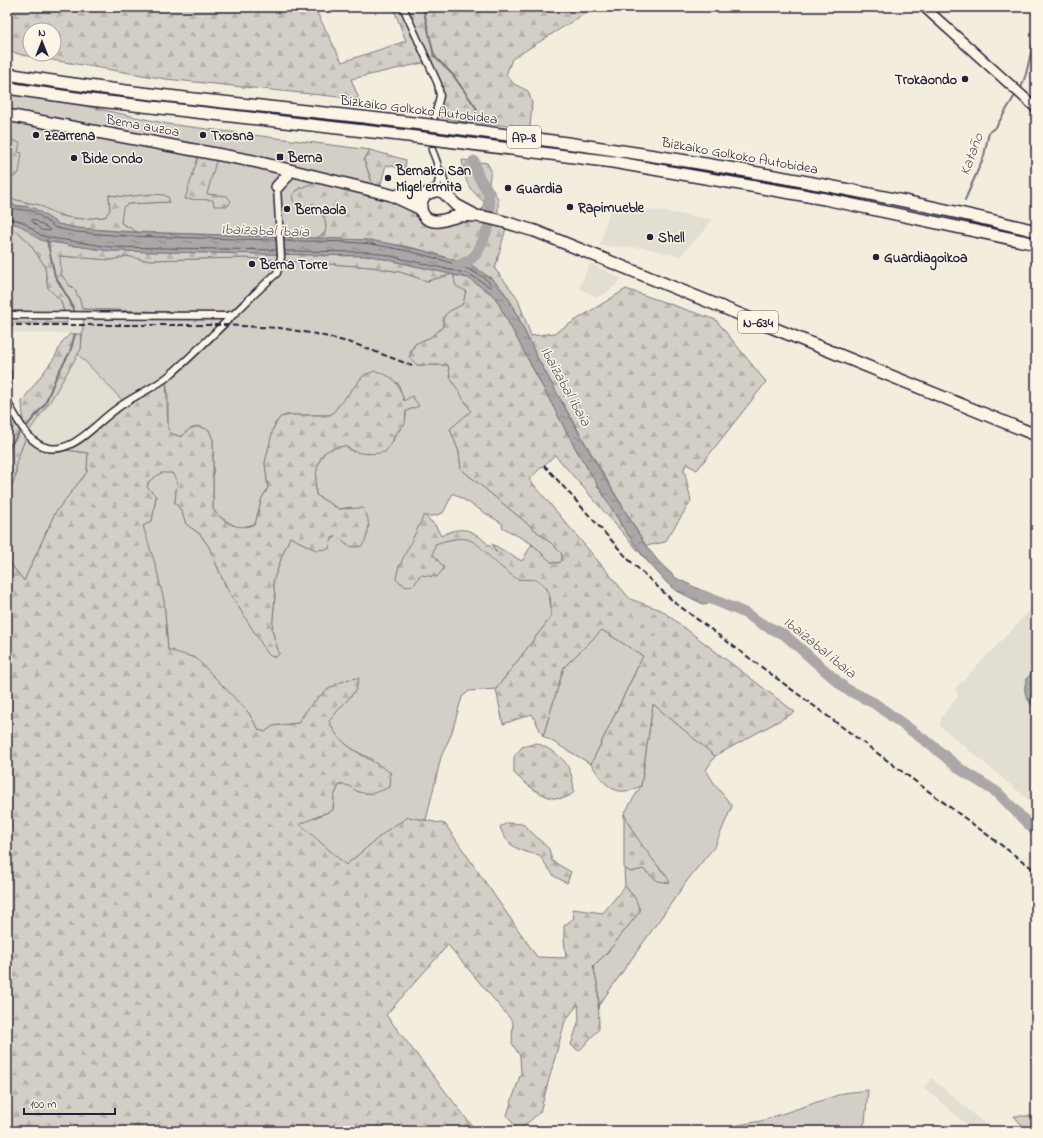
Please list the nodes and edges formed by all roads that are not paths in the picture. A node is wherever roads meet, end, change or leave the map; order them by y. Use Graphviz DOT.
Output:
graph roads {
  1 [pos="403,7"];
  2 [pos="924,7"];
  3 [pos="7,74"];
  4 [pos="7,88"];
  5 [pos="1036,108"];
  6 [pos="7,115"];
  7 [pos="435,116"];
  8 [pos="432,150"];
  9 [pos="254,161"];
  10 [pos="439,166"];
  11 [pos="275,173"];
  12 [pos="287,176"];
  13 [pos="316,176"];
  14 [pos="277,187"];
  15 [pos="430,193"];
  16 [pos="391,195"];
  17 [pos="450,198"];
  18 [pos="421,209"];
  19 [pos="478,216"];
  20 [pos="445,219"];
  21 [pos="1036,231"];
  22 [pos="1036,244"];
  23 [pos="236,312"];
  24 [pos="7,315"];
  25 [pos="7,372"];
  26 [pos="7,383"];
  27 [pos="7,402"];
  28 [pos="1036,434"];
  1 -- 7 [label="street"];
  2 -- 5 [label="street"];
  3 -- 21 [label="highway, Bizkaiko Golkoko Autobidea / AP-8"];
  4 -- 22 [label="highway, Bizkaiko Golkoko Autobidea / AP-8"];
  6 -- 9 [label="highway, Berna auzoa / N-634"];
  8 -- 10 [label="street"];
  9 -- 11 [label="highway"];
  9 -- 13 [label="highway, Berna auzoa / N-634"];
  10 -- 15 [label="street"];
  10 -- 17 [label="street"];
  11 -- 12 [label="highway"];
  11 -- 14 [label="highway"];
  12 -- 13 [label="highway"];
  12 -- 14 [label="highway"];
  13 -- 16 [label="highway, Berna auzoa / N-634"];
  14 -- 23 [label="street"];
  15 -- 16 [label="highway, N-634"];
  15 -- 17 [label="highway, N-634"];
  15 -- 18 [label="highway"];
  16 -- 18 [label="highway, N-634"];
  17 -- 19 [label="highway, N-634"];
  17 -- 20 [label="highway"];
  18 -- 20 [label="highway, N-634"];
  19 -- 20 [label="highway, N-634"];
  19 -- 28 [label="highway, N-634"];
  23 -- 24 [label="street"];
  23 -- 27 [label="street"];
  25 -- 26 [label="street"];
}
